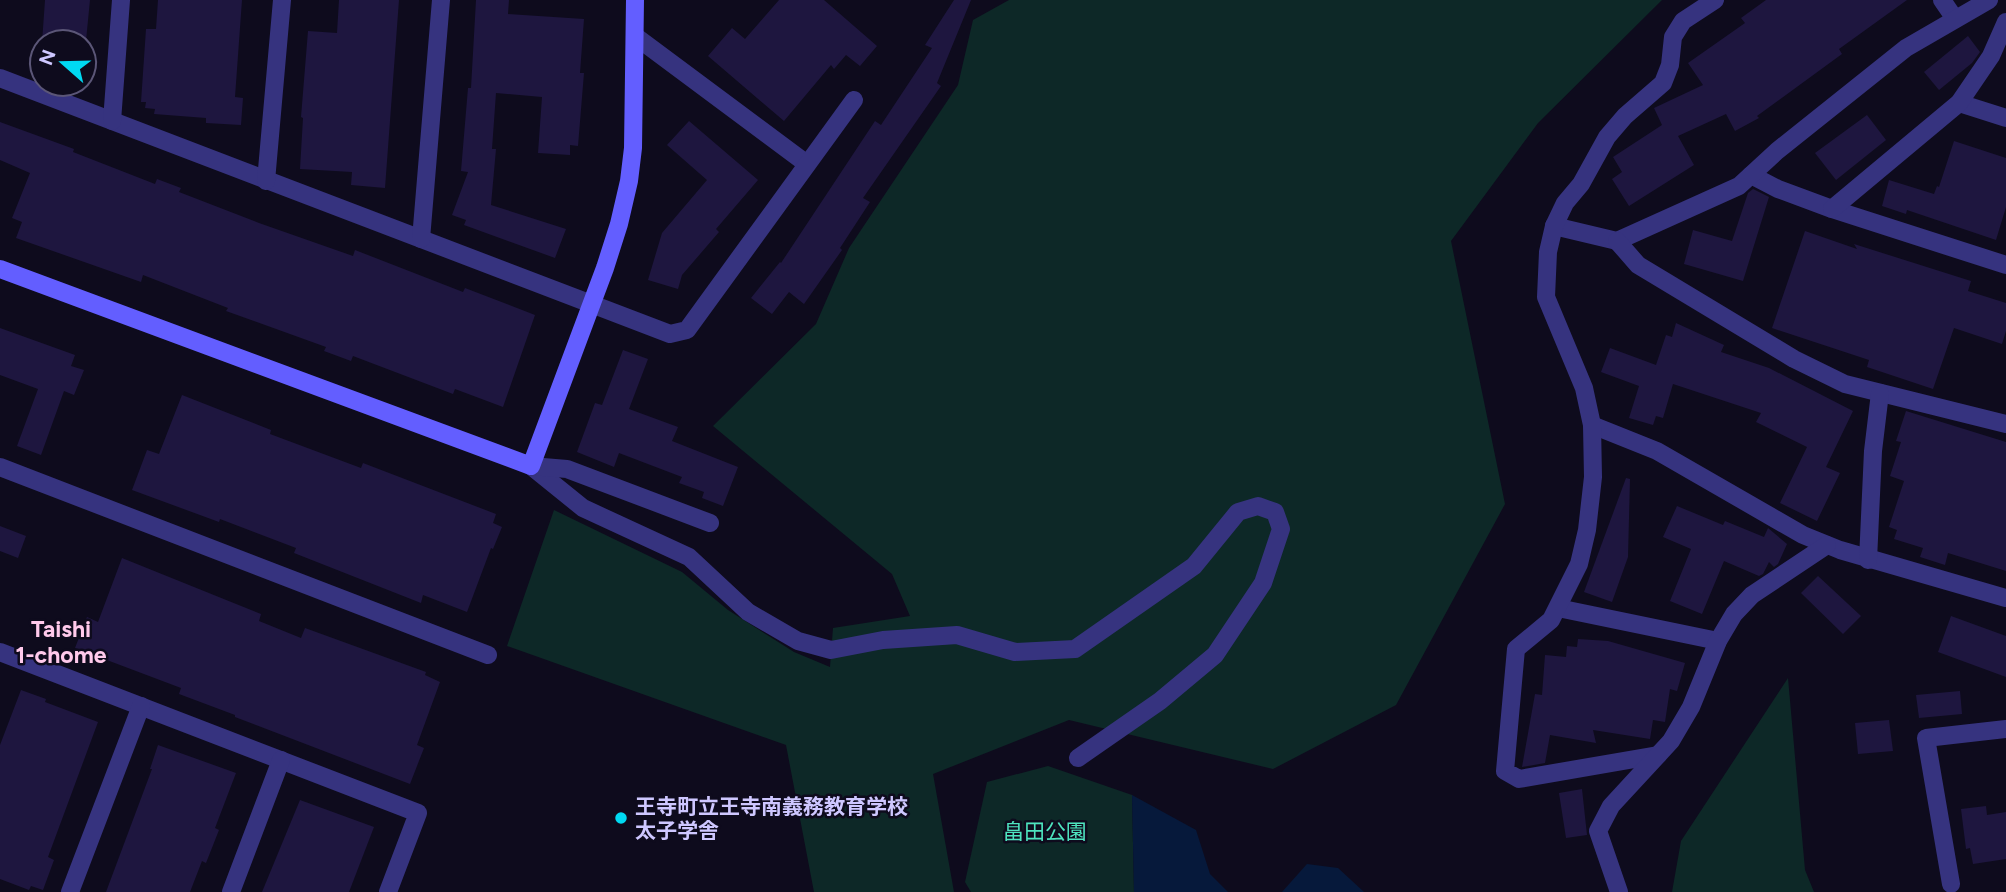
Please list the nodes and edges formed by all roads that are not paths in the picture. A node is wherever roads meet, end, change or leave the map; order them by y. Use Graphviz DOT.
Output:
graph roads {
  1 [pos="121,0"];
  2 [pos="282,0"];
  3 [pos="441,0"];
  4 [pos="635,0"];
  5 [pos="1715,0"];
  6 [pos="1942,0"];
  7 [pos="1989,0"];
  8 [pos="1955,19"];
  9 [pos="2006,22"];
  10 [pos="635,36"];
  11 [pos="0,78"];
  12 [pos="854,100"];
  13 [pos="1959,103"];
  14 [pos="2006,118"];
  15 [pos="112,121"];
  16 [pos="807,164"];
  17 [pos="1751,175"];
  18 [pos="267,181"];
  19 [pos="1832,209"];
  20 [pos="1554,226"];
  21 [pos="421,239"];
  22 [pos="1617,241"];
  23 [pos="2006,265"];
  24 [pos="0,269"];
  25 [pos="591,305"];
  26 [pos="1880,393"];
  27 [pos="2006,424"];
  28 [pos="1592,425"];
  29 [pos="531,466"];
  30 [pos="0,467"];
  31 [pos="710,523"];
  32 [pos="1827,545"];
  33 [pos="1868,560"];
  34 [pos="2006,598"];
  35 [pos="1558,608"];
  36 [pos="1718,641"];
  37 [pos="1,654"];
  38 [pos="488,655"];
  39 [pos="141,706"];
  40 [pos="2006,729"];
  41 [pos="1658,755"];
  42 [pos="1078,758"];
  43 [pos="281,760"];
  44 [pos="1951,884"];
  45 [pos="70,892"];
  46 [pos="231,892"];
  47 [pos="388,892"];
  48 [pos="1619,892"];
  1 -- 15 [label="street"];
  2 -- 18 [label="street"];
  3 -- 21 [label="street"];
  4 -- 10 [label="street"];
  5 -- 20 [label="street"];
  6 -- 8 [label="street"];
  7 -- 8 [label="street"];
  8 -- 17 [label="street"];
  9 -- 13 [label="street"];
  10 -- 16 [label="street"];
  10 -- 25 [label="street"];
  11 -- 15 [label="street"];
  12 -- 16 [label="street"];
  13 -- 14 [label="street"];
  13 -- 19 [label="street"];
  15 -- 18 [label="street"];
  16 -- 25 [label="street"];
  17 -- 19 [label="street"];
  17 -- 22 [label="street"];
  18 -- 21 [label="street"];
  19 -- 23 [label="street"];
  20 -- 22 [label="street"];
  20 -- 28 [label="street"];
  21 -- 25 [label="street"];
  22 -- 26 [label="street"];
  24 -- 29 [label="street"];
  25 -- 29 [label="street"];
  26 -- 27 [label="street"];
  26 -- 33 [label="street"];
  28 -- 32 [label="street"];
  28 -- 35 [label="street"];
  29 -- 31 [label="street"];
  29 -- 42 [label="street"];
  30 -- 38 [label="street"];
  32 -- 33 [label="street"];
  32 -- 36 [label="street"];
  33 -- 34 [label="street"];
  35 -- 36 [label="street"];
  35 -- 41 [label="street"];
  36 -- 41 [label="street"];
  37 -- 39 [label="street"];
  39 -- 43 [label="street"];
  39 -- 45 [label="street"];
  40 -- 44 [label="street"];
  41 -- 48 [label="street"];
  43 -- 46 [label="street"];
  43 -- 47 [label="street"];
}
